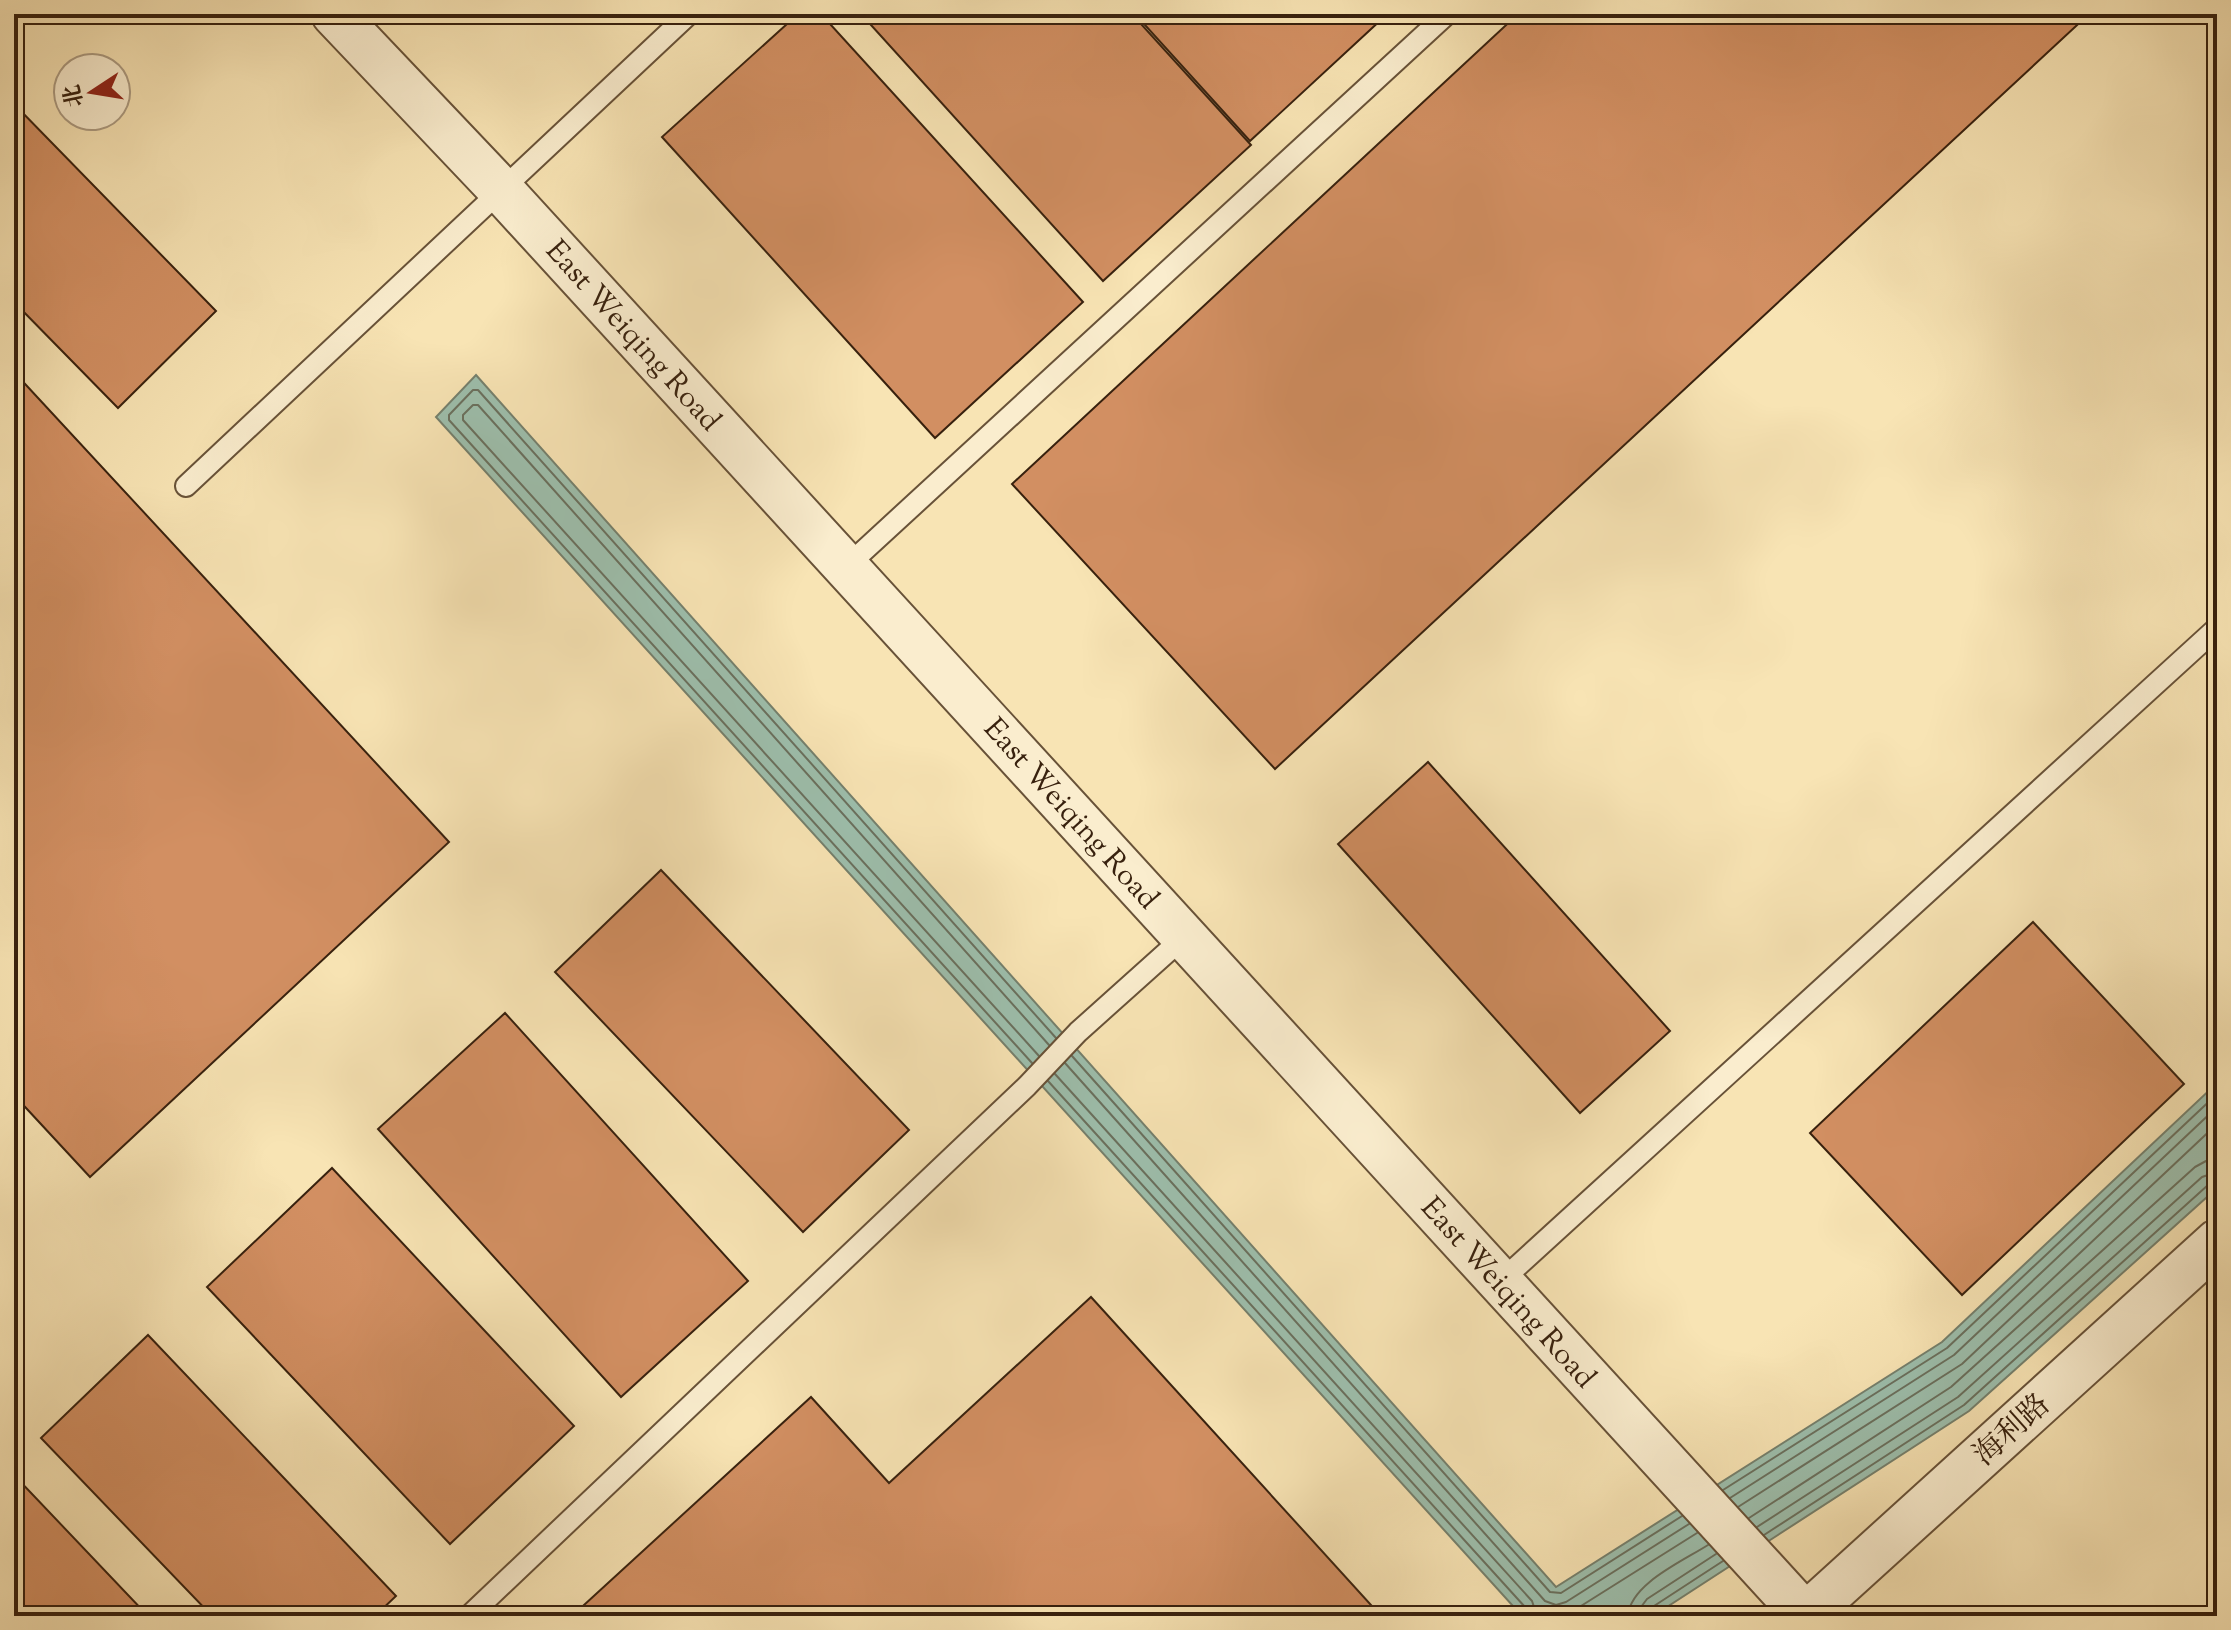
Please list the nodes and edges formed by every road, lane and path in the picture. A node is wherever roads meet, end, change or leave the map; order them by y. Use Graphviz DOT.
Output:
graph roads {
  1 [pos="334,14"];
  2 [pos="689,14"];
  3 [pos="1447,14"];
  4 [pos="501,190"];
  5 [pos="186,486"];
  6 [pos="846,567"];
  7 [pos="2217,628"];
  8 [pos="1184,937"];
  9 [pos="2217,1242"];
  10 [pos="1500,1282"];
  11 [pos="469,1616"];
  12 [pos="1805,1616"];
  1 -- 4 [label="street, East Weiqing Road"];
  2 -- 4 [label="lane"];
  3 -- 6 [label="lane"];
  4 -- 5 [label="lane"];
  4 -- 6 [label="street, East Weiqing Road"];
  6 -- 8 [label="street, East Weiqing Road"];
  7 -- 10 [label="lane"];
  8 -- 10 [label="street, East Weiqing Road"];
  8 -- 11 [label="lane"];
  9 -- 12 [label="street, 海利路"];
  10 -- 12 [label="street, East Weiqing Road"];
}
